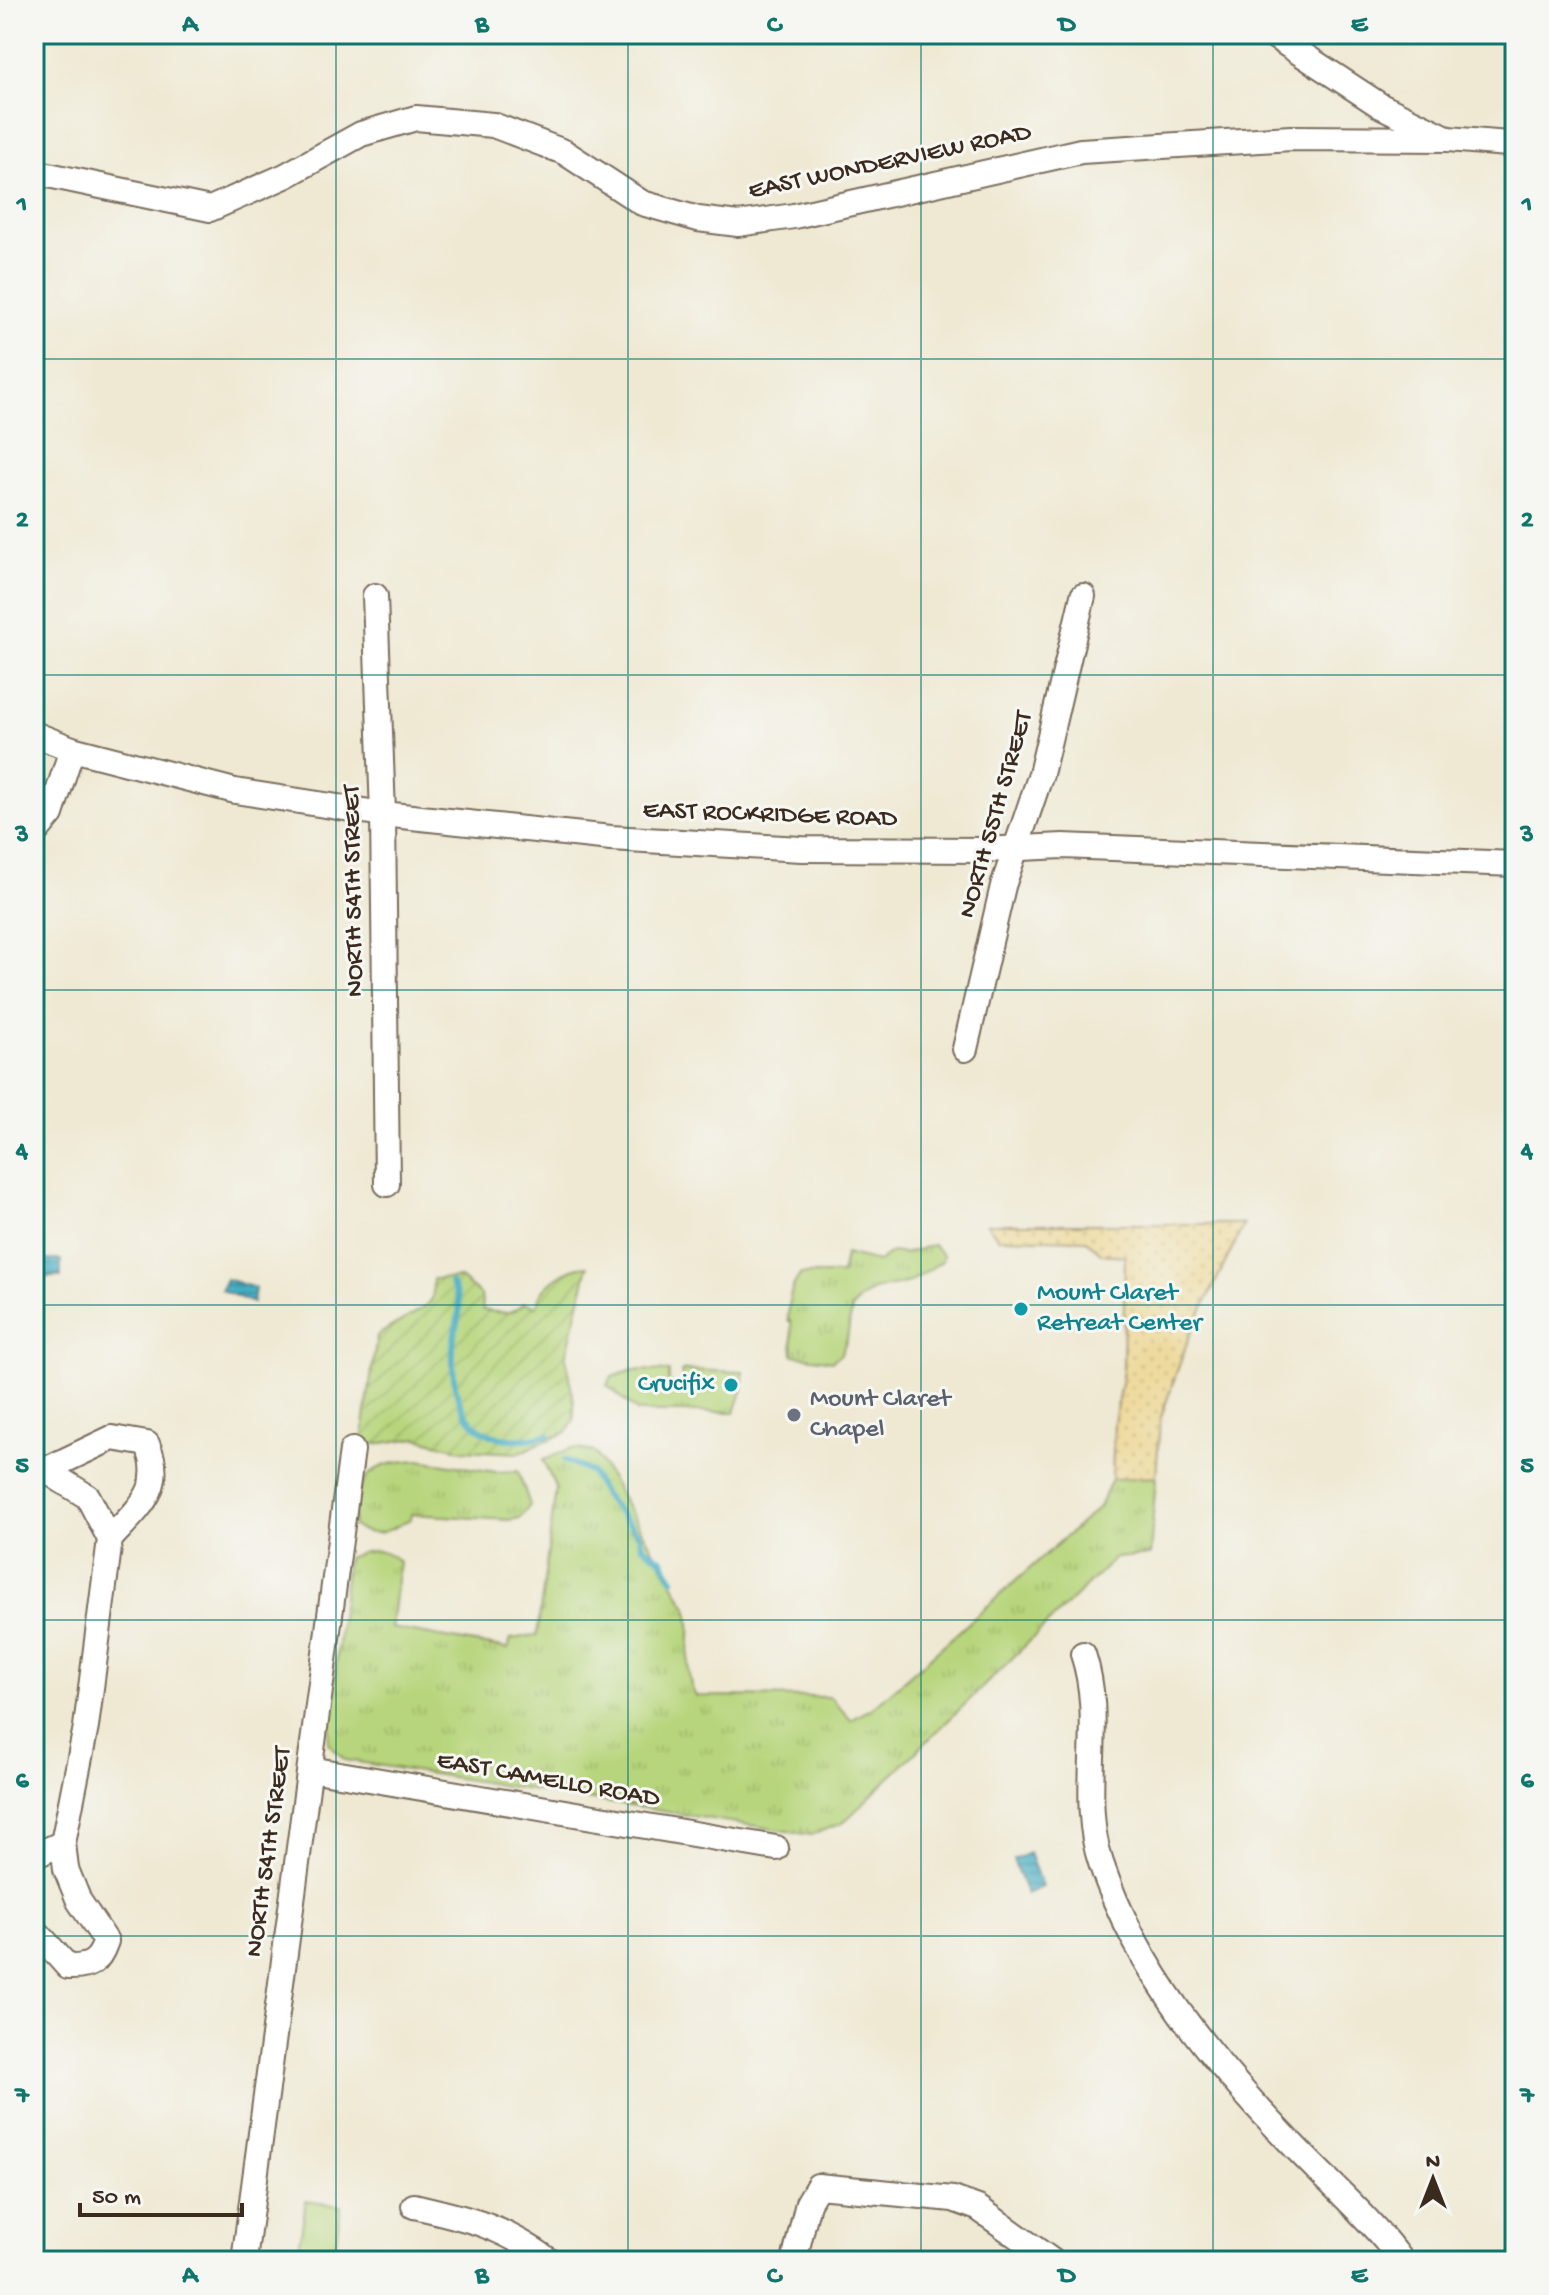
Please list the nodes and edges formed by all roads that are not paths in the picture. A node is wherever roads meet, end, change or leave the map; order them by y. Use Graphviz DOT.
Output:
graph roads {
  1 [pos="1271,34"];
  2 [pos="1448,139"];
  3 [pos="1515,149"];
  4 [pos="34,172"];
  5 [pos="375,596"];
  6 [pos="1083,596"];
  7 [pos="34,734"];
  8 [pos="72,749"];
  9 [pos="383,814"];
  10 [pos="34,834"];
  11 [pos="1017,849"];
  12 [pos="1515,864"];
  13 [pos="965,1049"];
  14 [pos="387,1184"];
  15 [pos="352,1450"];
  16 [pos="40,1471"];
  17 [pos="110,1539"];
  18 [pos="1083,1654"];
  19 [pos="310,1769"];
  20 [pos="63,1843"];
  21 [pos="776,1848"];
  22 [pos="34,1856"];
  23 [pos="34,1929"];
  24 [pos="414,2206"];
  25 [pos="244,2261"];
  26 [pos="550,2261"];
  27 [pos="794,2261"];
  28 [pos="1052,2261"];
  29 [pos="1402,2261"];
  1 -- 2 [label="street"];
  2 -- 3 [label="street, EAST WONDERVIEW ROAD"];
  2 -- 4 [label="street, EAST WONDERVIEW ROAD"];
  5 -- 9 [label="street, NORTH 54TH STREET"];
  6 -- 11 [label="street, NORTH 55TH STREET"];
  7 -- 8 [label="street, EAST ROCKRIDGE ROAD"];
  8 -- 9 [label="street, EAST ROCKRIDGE ROAD"];
  8 -- 10 [label="street"];
  9 -- 11 [label="street, EAST ROCKRIDGE ROAD"];
  9 -- 14 [label="street, NORTH 54TH STREET"];
  11 -- 12 [label="street, EAST ROCKRIDGE ROAD"];
  11 -- 13 [label="street, NORTH 55TH STREET"];
  15 -- 19 [label="street, NORTH 54TH STREET"];
  16 -- 17 [label="street"];
  16 -- 17 [label="street"];
  17 -- 20 [label="street"];
  18 -- 29 [label="street"];
  19 -- 21 [label="street, EAST CAMELLO ROAD"];
  19 -- 25 [label="street, NORTH 54TH STREET"];
  20 -- 22 [label="street"];
  20 -- 23 [label="street"];
  24 -- 26 [label="street"];
  27 -- 28 [label="street"];
}
